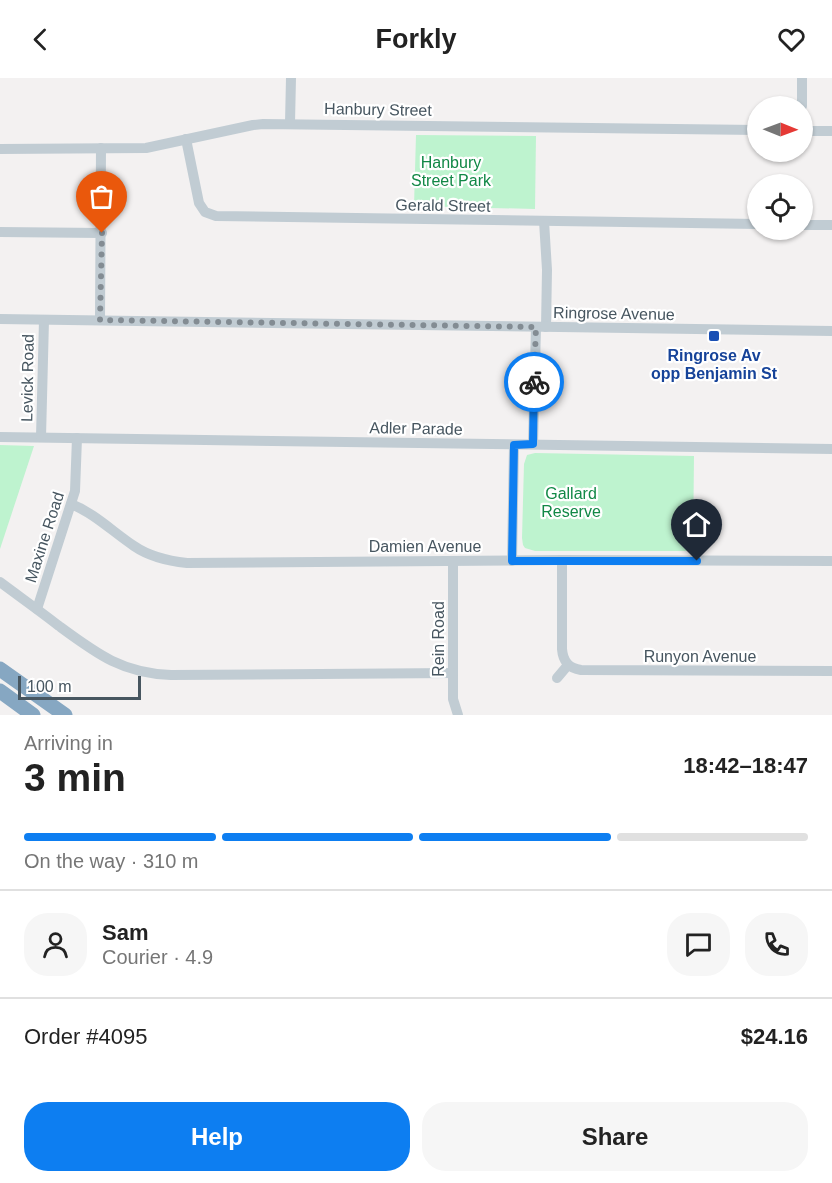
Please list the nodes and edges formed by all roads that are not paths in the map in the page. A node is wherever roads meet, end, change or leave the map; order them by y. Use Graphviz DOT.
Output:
graph roads {
  1 [pos="291,78"];
  2 [pos="802,78"];
  3 [pos="802,96"];
  4 [pos="290,123"];
  5 [pos="747,130"];
  6 [pos="813,131"];
  7 [pos="832,131"];
  8 [pos="186,139"];
  9 [pos="101,148"];
  10 [pos="0,149"];
  11 [pos="544,221"];
  12 [pos="747,224"];
  13 [pos="813,225"];
  14 [pos="832,225"];
  15 [pos="0,232"];
  16 [pos="102,233"];
  17 [pos="0,319"];
  18 [pos="44,320"];
  19 [pos="100,320"];
  20 [pos="541,327"];
  21 [pos="832,331"];
  22 [pos="0,436"];
  23 [pos="41,437"];
  24 [pos="77,438"];
  25 [pos="533,444"];
  26 [pos="514,445"];
  27 [pos="832,449"];
  28 [pos="71,504"];
  29 [pos="562,560"];
  30 [pos="453,561"];
  31 [pos="512,561"];
  32 [pos="832,561"];
  33 [pos="0,582"];
  34 [pos="37,609"];
  35 [pos="568,665"];
  36 [pos="0,669"];
  37 [pos="832,671"];
  38 [pos="453,673"];
  39 [pos="557,678"];
  40 [pos="0,691"];
  41 [pos="33,715"];
  42 [pos="65,715"];
  43 [pos="458,715"];
  1 -- 4 [label="street"];
  2 -- 3 [label="street"];
  4 -- 5 [label="street, Hanbury Street"];
  4 -- 8 [label="street, Hanbury Street"];
  6 -- 7 [label="street"];
  8 -- 9 [label="street, Hanbury Street"];
  8 -- 11 [label="street, Gerald Street"];
  9 -- 10 [label="street, Hanbury Street"];
  9 -- 16 [label="street"];
  11 -- 12 [label="street, Gerald Street"];
  11 -- 20 [label="street"];
  13 -- 14 [label="street"];
  15 -- 16 [label="street"];
  16 -- 19 [label="street"];
  17 -- 18 [label="street, Ringrose Avenue"];
  18 -- 19 [label="street, Ringrose Avenue"];
  18 -- 23 [label="street, Levick Road"];
  19 -- 20 [label="street, Ringrose Avenue"];
  20 -- 21 [label="street, Ringrose Avenue"];
  20 -- 25 [label="street"];
  22 -- 23 [label="street, Adler Parade"];
  23 -- 24 [label="street, Adler Parade"];
  24 -- 26 [label="street, Adler Parade"];
  24 -- 28 [label="street, Maxine Road"];
  25 -- 26 [label="street, Adler Parade"];
  25 -- 27 [label="street, Adler Parade"];
  26 -- 31 [label="street"];
  28 -- 30 [label="street, Damien Avenue"];
  28 -- 34 [label="street, Maxine Road"];
  29 -- 31 [label="street, Damien Avenue"];
  29 -- 32 [label="street, Damien Avenue"];
  29 -- 35 [label="street"];
  30 -- 31 [label="street, Damien Avenue"];
  30 -- 38 [label="street, Rein Road"];
  33 -- 34 [label="street"];
  34 -- 38 [label="street"];
  35 -- 37 [label="street, Runyon Avenue"];
  35 -- 39 [label="street"];
  36 -- 42 [label="highway"];
  38 -- 43 [label="street, Rein Road"];
  40 -- 41 [label="highway"];
}
